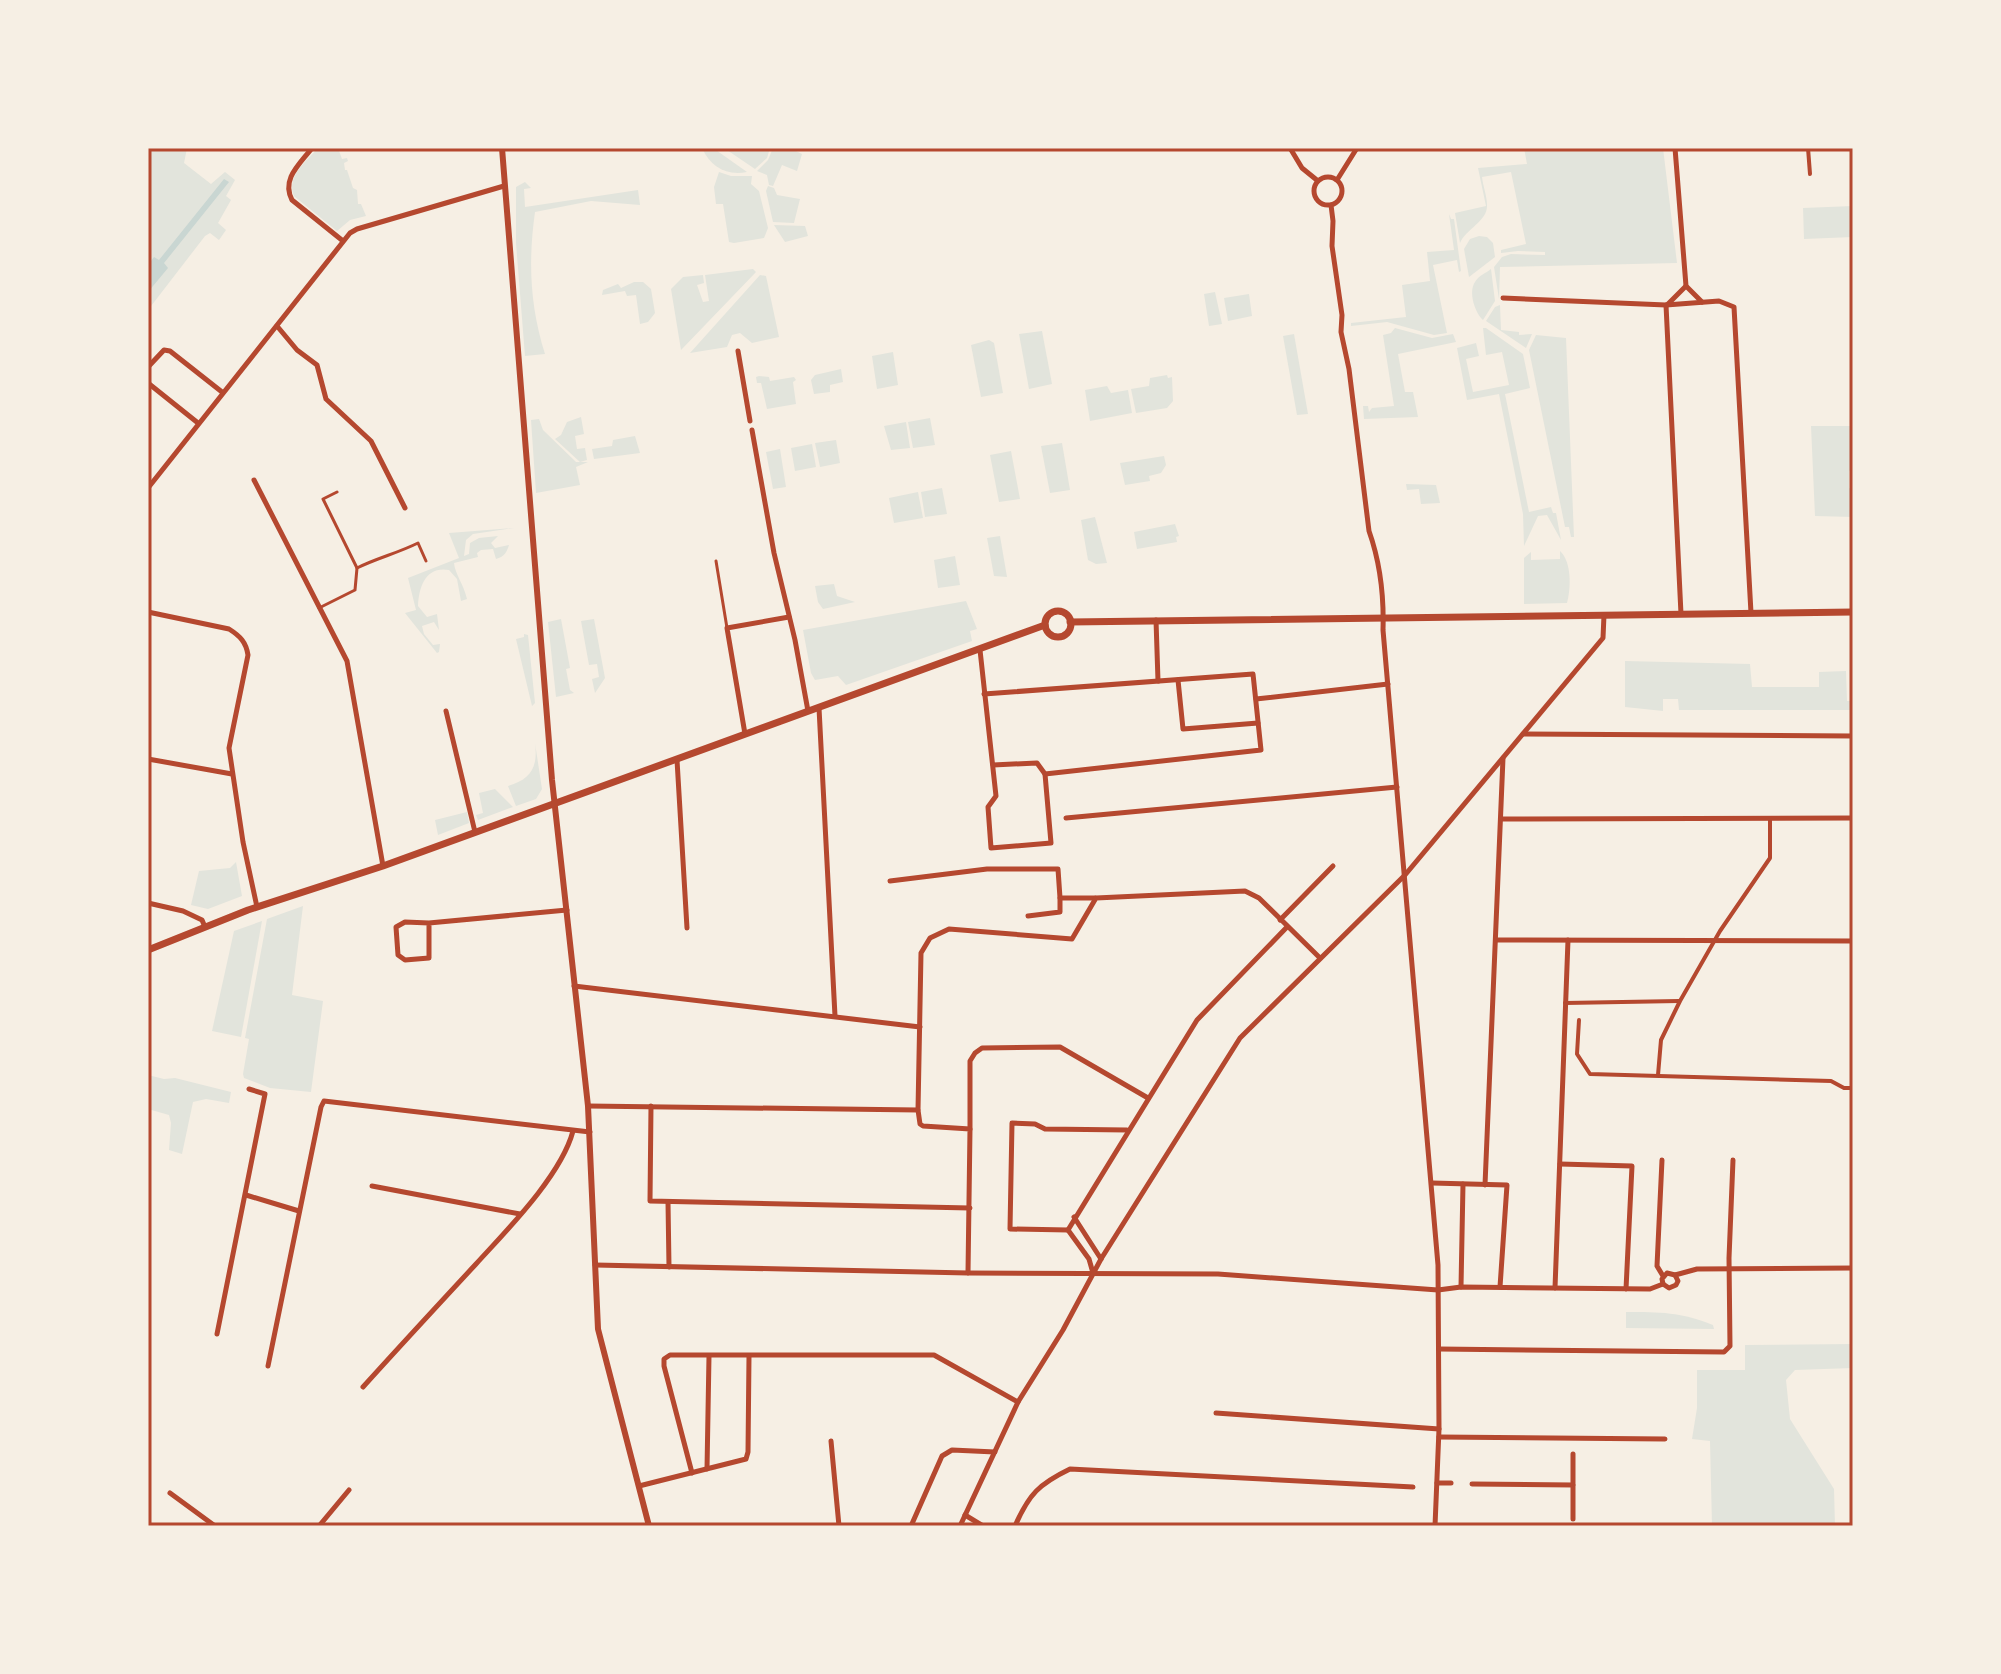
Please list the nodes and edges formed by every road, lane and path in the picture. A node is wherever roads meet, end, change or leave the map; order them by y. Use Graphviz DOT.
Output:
graph roads {
  1 [pos="312,148"];
  2 [pos="502,148"];
  3 [pos="1290,148"];
  4 [pos="1357,148"];
  5 [pos="1675,148"];
  6 [pos="1808,148"];
  7 [pos="1810,174"];
  8 [pos="1337,180"];
  9 [pos="1318,181"];
  10 [pos="504,186"];
  11 [pos="1331,205"];
  12 [pos="343,241"];
  13 [pos="1686,286"];
  14 [pos="1503,298"];
  15 [pos="1702,302"];
  16 [pos="1666,305"];
  17 [pos="277,326"];
  18 [pos="738,351"];
  19 [pos="148,367"];
  20 [pos="148,383"];
  21 [pos="222,392"];
  22 [pos="750,421"];
  23 [pos="198,423"];
  24 [pos="752,430"];
  25 [pos="254,480"];
  26 [pos="148,488"];
  27 [pos="337,492"];
  28 [pos="405,508"];
  29 [pos="426,561"];
  30 [pos="716,561"];
  31 [pos="357,568"];
  32 [pos="319,608"];
  33 [pos="148,612"];
  34 [pos="1853,612"];
  35 [pos="1751,613"];
  36 [pos="1681,614"];
  37 [pos="1604,615"];
  38 [pos="789,617"];
  39 [pos="1383,618"];
  40 [pos="1156,620"];
  41 [pos="1070,622"];
  42 [pos="1045,625"];
  43 [pos="727,628"];
  44 [pos="980,650"];
  45 [pos="1178,680"];
  46 [pos="1158,681"];
  47 [pos="1388,684"];
  48 [pos="984,694"];
  49 [pos="1256,699"];
  50 [pos="819,708"];
  51 [pos="446,711"];
  52 [pos="808,712"];
  53 [pos="1258,723"];
  54 [pos="1522,734"];
  55 [pos="745,735"];
  56 [pos="1853,736"];
  57 [pos="1503,757"];
  58 [pos="148,759"];
  59 [pos="677,760"];
  60 [pos="993,765"];
  61 [pos="232,774"];
  62 [pos="1045,774"];
  63 [pos="1397,787"];
  64 [pos="554,803"];
  65 [pos="1066,818"];
  66 [pos="1853,818"];
  67 [pos="1501,819"];
  68 [pos="1770,819"];
  69 [pos="475,832"];
  70 [pos="383,866"];
  71 [pos="1333,866"];
  72 [pos="1405,875"];
  73 [pos="890,881"];
  74 [pos="1060,898"];
  75 [pos="1096,898"];
  76 [pos="148,903"];
  77 [pos="257,907"];
  78 [pos="567,910"];
  79 [pos="1028,916"];
  80 [pos="1280,920"];
  81 [pos="429,923"];
  82 [pos="205,927"];
  83 [pos="1287,927"];
  84 [pos="687,928"];
  85 [pos="1496,940"];
  86 [pos="1568,940"];
  87 [pos="1714,941"];
  88 [pos="1853,941"];
  89 [pos="148,950"];
  90 [pos="1320,958"];
  91 [pos="574,986"];
  92 [pos="1680,1001"];
  93 [pos="1565,1003"];
  94 [pos="835,1016"];
  95 [pos="1579,1020"];
  96 [pos="920,1027"];
  97 [pos="1658,1075"];
  98 [pos="1853,1088"];
  99 [pos="249,1089"];
  100 [pos="1148,1098"];
  101 [pos="588,1106"];
  102 [pos="651,1106"];
  103 [pos="918,1110"];
  104 [pos="970,1129"];
  105 [pos="1127,1130"];
  106 [pos="573,1131"];
  107 [pos="590,1132"];
  108 [pos="1662,1160"];
  109 [pos="1733,1160"];
  110 [pos="1560,1164"];
  111 [pos="1432,1183"];
  112 [pos="1463,1184"];
  113 [pos="1485,1185"];
  114 [pos="372,1186"];
  115 [pos="246,1195"];
  116 [pos="668,1202"];
  117 [pos="970,1208"];
  118 [pos="299,1211"];
  119 [pos="521,1215"];
  120 [pos="1074,1217"];
  121 [pos="1068,1230"];
  122 [pos="1101,1259"];
  123 [pos="595,1265"];
  124 [pos="669,1267"];
  125 [pos="1730,1268"];
  126 [pos="1853,1268"];
  127 [pos="968,1273"];
  128 [pos="1093,1273"];
  129 [pos="1675,1275"];
  130 [pos="1663,1276"];
  131 [pos="1663,1284"];
  132 [pos="1461,1287"];
  133 [pos="1500,1287"];
  134 [pos="1555,1288"];
  135 [pos="1626,1289"];
  136 [pos="1438,1290"];
  137 [pos="217,1334"];
  138 [pos="1439,1349"];
  139 [pos="709,1356"];
  140 [pos="749,1356"];
  141 [pos="268,1366"];
  142 [pos="363,1387"];
  143 [pos="1018,1402"];
  144 [pos="1216,1413"];
  145 [pos="1439,1429"];
  146 [pos="1439,1437"];
  147 [pos="1665,1439"];
  148 [pos="831,1441"];
  149 [pos="995,1452"];
  150 [pos="1573,1454"];
  151 [pos="707,1469"];
  152 [pos="692,1473"];
  153 [pos="1437,1483"];
  154 [pos="1451,1483"];
  155 [pos="1472,1484"];
  156 [pos="1573,1485"];
  157 [pos="639,1486"];
  158 [pos="1413,1487"];
  159 [pos="349,1490"];
  160 [pos="170,1493"];
  161 [pos="965,1515"];
  162 [pos="1573,1519"];
  163 [pos="215,1526"];
  164 [pos="319,1526"];
  165 [pos="649,1526"];
  166 [pos="839,1526"];
  167 [pos="911,1526"];
  168 [pos="960,1526"];
  169 [pos="983,1526"];
  170 [pos="1015,1526"];
  171 [pos="1435,1526"];
  1 -- 12 [label="street"];
  2 -- 10 [label="street"];
  3 -- 9 [label="street"];
  4 -- 8 [label="street"];
  5 -- 13 [label="street"];
  6 -- 7 [label="street"];
  8 -- 9 [label="street"];
  8 -- 11 [label="street"];
  9 -- 11 [label="street"];
  10 -- 12 [label="street"];
  10 -- 64 [label="street"];
  11 -- 39 [label="street"];
  12 -- 17 [label="street"];
  13 -- 15 [label="street"];
  13 -- 16 [label="street"];
  14 -- 16 [label="street"];
  15 -- 16 [label="street"];
  15 -- 35 [label="street"];
  16 -- 36 [label="street"];
  17 -- 21 [label="street"];
  17 -- 28 [label="street"];
  18 -- 22 [label="street"];
  19 -- 21 [label="street"];
  20 -- 23 [label="street"];
  21 -- 23 [label="street"];
  23 -- 26 [label="street"];
  24 -- 38 [label="street"];
  25 -- 32 [label="street"];
  27 -- 31 [label="lane"];
  29 -- 31 [label="lane"];
  30 -- 43 [label="lane"];
  31 -- 32 [label="lane"];
  32 -- 70 [label="street"];
  33 -- 61 [label="street"];
  34 -- 35 [label="main road"];
  35 -- 36 [label="main road"];
  36 -- 37 [label="main road"];
  37 -- 39 [label="main road"];
  37 -- 54 [label="street"];
  38 -- 43 [label="street"];
  38 -- 52 [label="street"];
  39 -- 40 [label="main road"];
  39 -- 47 [label="street"];
  40 -- 41 [label="main road"];
  40 -- 46 [label="street"];
  41 -- 42 [label="main road"];
  41 -- 42 [label="main road"];
  42 -- 44 [label="main road"];
  43 -- 55 [label="street"];
  44 -- 48 [label="street"];
  44 -- 50 [label="main road"];
  45 -- 46 [label="street"];
  45 -- 49 [label="street"];
  45 -- 53 [label="street"];
  46 -- 48 [label="street"];
  47 -- 49 [label="street"];
  47 -- 63 [label="street"];
  48 -- 60 [label="street"];
  49 -- 53 [label="street"];
  50 -- 52 [label="main road"];
  50 -- 94 [label="street"];
  51 -- 69 [label="street"];
  52 -- 55 [label="main road"];
  53 -- 62 [label="street"];
  54 -- 56 [label="street"];
  54 -- 57 [label="street"];
  55 -- 59 [label="main road"];
  57 -- 67 [label="street"];
  57 -- 72 [label="street"];
  58 -- 61 [label="street"];
  59 -- 64 [label="main road"];
  59 -- 84 [label="street"];
  60 -- 62 [label="street"];
  60 -- 62 [label="street"];
  61 -- 77 [label="street"];
  63 -- 65 [label="street"];
  63 -- 72 [label="street"];
  64 -- 69 [label="main road"];
  64 -- 78 [label="street"];
  66 -- 68 [label="street"];
  67 -- 68 [label="street"];
  67 -- 85 [label="street"];
  68 -- 87 [label="street"];
  69 -- 70 [label="main road"];
  70 -- 77 [label="main road"];
  71 -- 80 [label="street"];
  72 -- 90 [label="street"];
  72 -- 111 [label="street"];
  73 -- 74 [label="street"];
  74 -- 75 [label="street"];
  74 -- 79 [label="street"];
  75 -- 80 [label="street"];
  75 -- 96 [label="street"];
  76 -- 82 [label="street"];
  77 -- 82 [label="main road"];
  78 -- 81 [label="street"];
  78 -- 91 [label="street"];
  80 -- 83 [label="street"];
  81 -- 81 [label="street"];
  82 -- 89 [label="main road"];
  83 -- 90 [label="street"];
  83 -- 100 [label="street"];
  85 -- 86 [label="street"];
  85 -- 113 [label="street"];
  86 -- 87 [label="street"];
  86 -- 93 [label="street"];
  87 -- 88 [label="street"];
  87 -- 92 [label="street"];
  90 -- 122 [label="street"];
  91 -- 94 [label="street"];
  91 -- 101 [label="street"];
  92 -- 93 [label="street"];
  92 -- 97 [label="street"];
  93 -- 110 [label="street"];
  94 -- 96 [label="street"];
  95 -- 97 [label="street"];
  96 -- 103 [label="street"];
  97 -- 98 [label="street"];
  99 -- 115 [label="street"];
  100 -- 104 [label="street"];
  100 -- 105 [label="street"];
  101 -- 102 [label="street"];
  101 -- 107 [label="street"];
  102 -- 103 [label="street"];
  102 -- 116 [label="street"];
  103 -- 104 [label="street"];
  104 -- 117 [label="street"];
  105 -- 120 [label="street"];
  105 -- 121 [label="street"];
  106 -- 107 [label="street"];
  106 -- 118 [label="street"];
  106 -- 119 [label="street"];
  107 -- 123 [label="street"];
  108 -- 130 [label="street"];
  109 -- 125 [label="street"];
  110 -- 134 [label="street"];
  110 -- 135 [label="street"];
  111 -- 112 [label="street"];
  111 -- 136 [label="street"];
  112 -- 113 [label="street"];
  112 -- 132 [label="street"];
  113 -- 133 [label="street"];
  114 -- 119 [label="street"];
  115 -- 118 [label="street"];
  115 -- 137 [label="street"];
  116 -- 117 [label="street"];
  116 -- 124 [label="street"];
  117 -- 127 [label="street"];
  118 -- 141 [label="street"];
  119 -- 142 [label="street"];
  120 -- 121 [label="street"];
  120 -- 122 [label="street"];
  121 -- 128 [label="street"];
  122 -- 128 [label="street"];
  123 -- 124 [label="street"];
  123 -- 157 [label="street"];
  124 -- 127 [label="street"];
  125 -- 126 [label="street"];
  125 -- 129 [label="street"];
  125 -- 138 [label="street"];
  127 -- 128 [label="street"];
  128 -- 136 [label="street"];
  128 -- 143 [label="street"];
  129 -- 130 [label="street"];
  129 -- 131 [label="street"];
  130 -- 131 [label="street"];
  131 -- 135 [label="street"];
  132 -- 133 [label="street"];
  132 -- 136 [label="street"];
  133 -- 134 [label="street"];
  134 -- 135 [label="street"];
  136 -- 138 [label="street"];
  138 -- 145 [label="street"];
  139 -- 140 [label="street"];
  139 -- 151 [label="street"];
  139 -- 152 [label="street"];
  140 -- 143 [label="street"];
  140 -- 151 [label="street"];
  143 -- 149 [label="street"];
  144 -- 145 [label="street"];
  145 -- 146 [label="street"];
  146 -- 147 [label="street"];
  146 -- 153 [label="street"];
  148 -- 166 [label="street"];
  149 -- 161 [label="street"];
  149 -- 167 [label="street"];
  150 -- 156 [label="street"];
  151 -- 152 [label="street"];
  152 -- 157 [label="street"];
  153 -- 154 [label="street"];
  153 -- 171 [label="street"];
  155 -- 156 [label="street"];
  156 -- 162 [label="street"];
  157 -- 165 [label="street"];
  158 -- 170 [label="street"];
  159 -- 164 [label="street"];
  160 -- 163 [label="street"];
  161 -- 168 [label="street"];
  161 -- 169 [label="street"];
}
